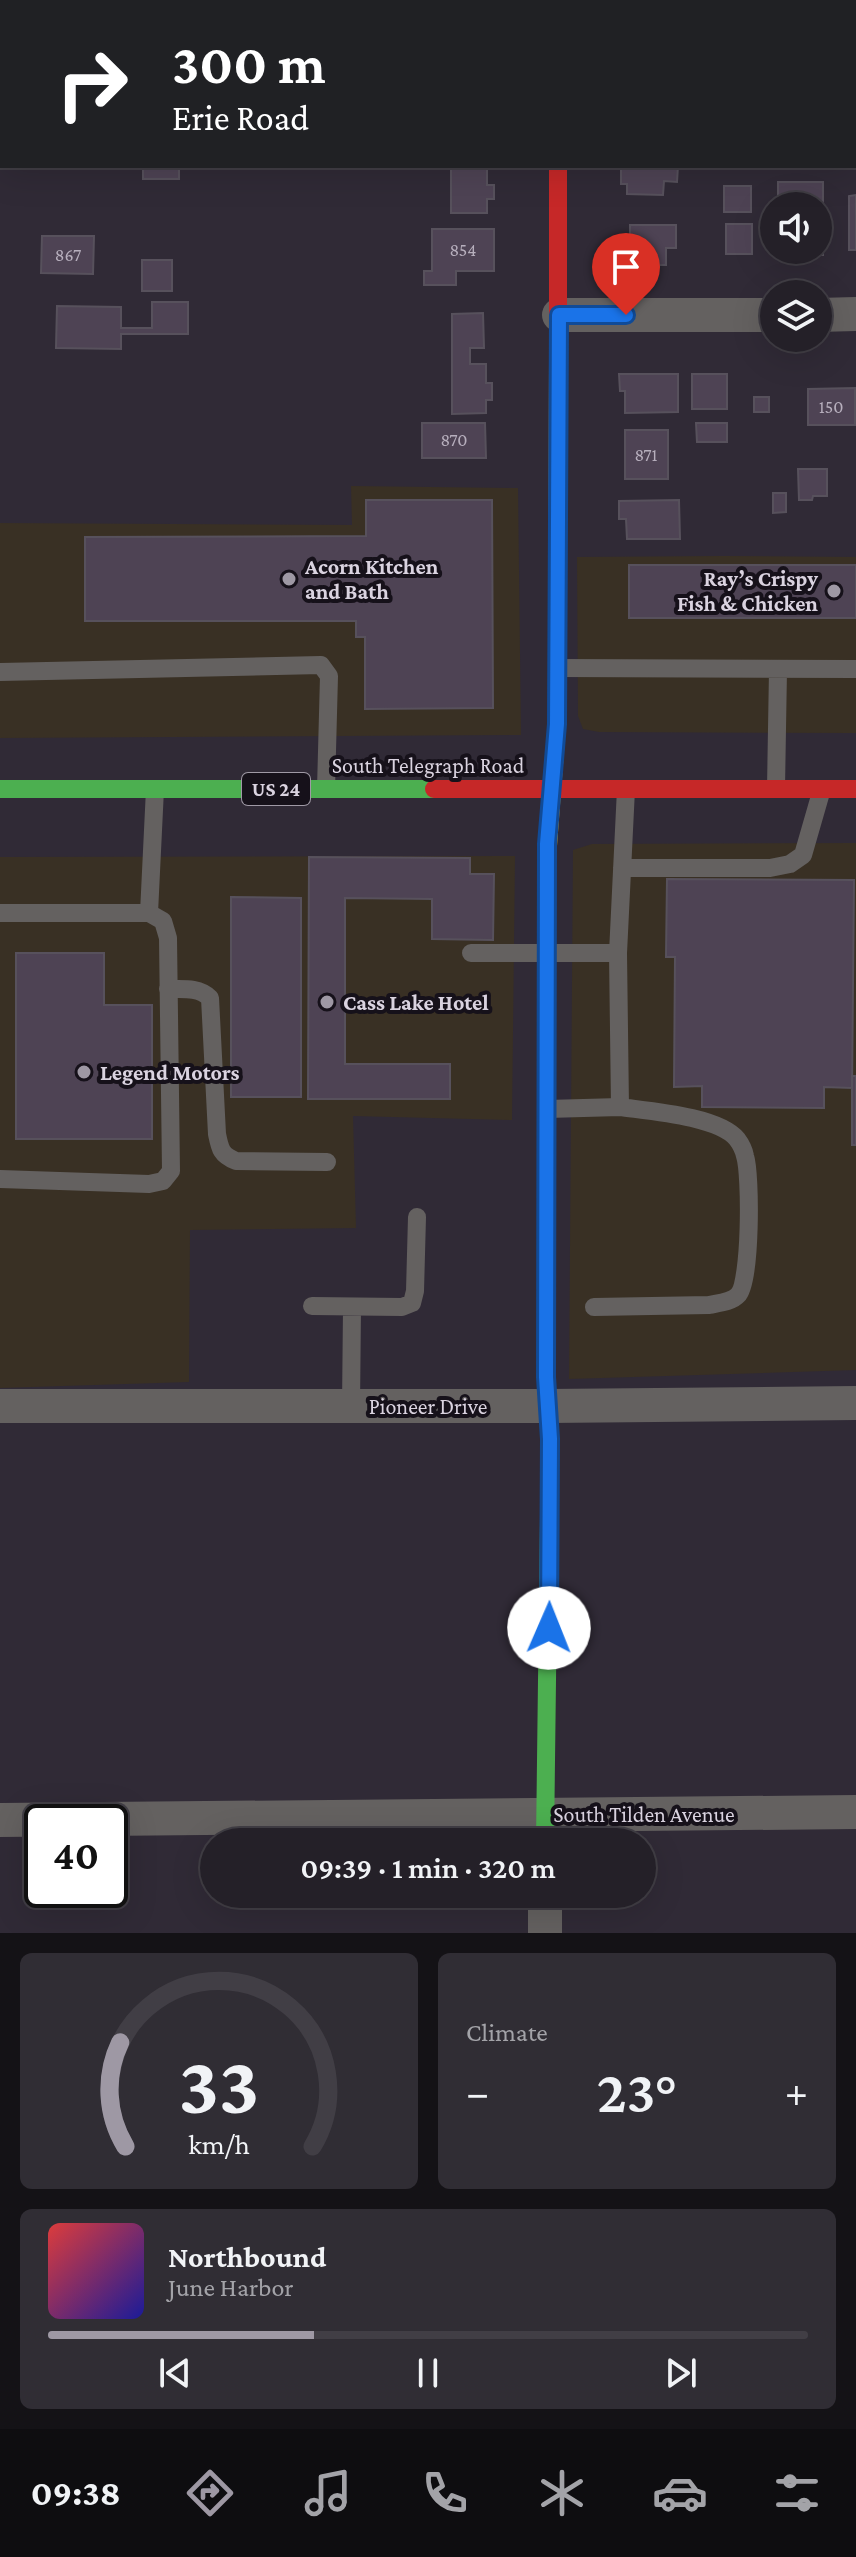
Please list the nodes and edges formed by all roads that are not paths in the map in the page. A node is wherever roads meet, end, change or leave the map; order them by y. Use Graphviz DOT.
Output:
graph roads {
  1 [pos="558,168"];
  2 [pos="856,314"];
  3 [pos="559,315"];
  4 [pos="760,315"];
  5 [pos="832,315"];
  6 [pos="557,668"];
  7 [pos="856,669"];
  8 [pos="778,670"];
  9 [pos="0,672"];
  10 [pos="156,788"];
  11 [pos="776,788"];
  12 [pos="0,789"];
  13 [pos="326,789"];
  14 [pos="552,789"];
  15 [pos="626,789"];
  16 [pos="822,789"];
  17 [pos="856,789"];
  18 [pos="622,868"];
  19 [pos="0,913"];
  20 [pos="149,913"];
  21 [pos="471,953"];
  22 [pos="548,953"];
  23 [pos="618,953"];
  24 [pos="168,989"];
  25 [pos="620,1107"];
  26 [pos="547,1109"];
  27 [pos="327,1162"];
  28 [pos="0,1179"];
  29 [pos="417,1217"];
  30 [pos="312,1306"];
  31 [pos="594,1307"];
  32 [pos="352,1308"];
  33 [pos="856,1403"];
  34 [pos="0,1406"];
  35 [pos="351,1406"];
  36 [pos="548,1406"];
  37 [pos="856,1812"];
  38 [pos="0,1820"];
  39 [pos="546,1828"];
  40 [pos="545,1908"];
  41 [pos="545,1933"];
  1 -- 3 [label="main road"];
  2 -- 5 [label="street"];
  3 -- 4 [label="street"];
  3 -- 6 [label="main road"];
  6 -- 8 [label="lane"];
  6 -- 14 [label="main road"];
  7 -- 8 [label="lane"];
  8 -- 11 [label="lane"];
  9 -- 13 [label="lane"];
  10 -- 12 [label="main road, South Telegraph Road / US 24"];
  10 -- 13 [label="main road, South Telegraph Road / US 24"];
  10 -- 20 [label="lane"];
  11 -- 15 [label="main road, South Telegraph Road / US 24"];
  11 -- 16 [label="main road, South Telegraph Road / US 24"];
  13 -- 14 [label="main road, South Telegraph Road / US 24"];
  14 -- 15 [label="main road, South Telegraph Road / US 24"];
  14 -- 22 [label="main road"];
  15 -- 18 [label="lane"];
  16 -- 17 [label="main road, South Telegraph Road / US 24"];
  16 -- 18 [label="lane"];
  18 -- 23 [label="lane"];
  19 -- 20 [label="lane"];
  20 -- 24 [label="lane"];
  21 -- 22 [label="lane"];
  22 -- 23 [label="lane"];
  22 -- 26 [label="main road"];
  23 -- 25 [label="lane"];
  24 -- 27 [label="lane"];
  24 -- 28 [label="lane"];
  25 -- 26 [label="lane"];
  25 -- 31 [label="lane"];
  26 -- 36 [label="main road"];
  29 -- 32 [label="lane"];
  30 -- 32 [label="lane"];
  32 -- 35 [label="lane"];
  33 -- 36 [label="street, Pioneer Drive"];
  34 -- 35 [label="street, Pioneer Drive"];
  35 -- 36 [label="street, Pioneer Drive"];
  36 -- 39 [label="main road"];
  37 -- 39 [label="street, South Tilden Avenue"];
  38 -- 39 [label="street, South Tilden Avenue"];
  40 -- 41 [label="street"];
}
